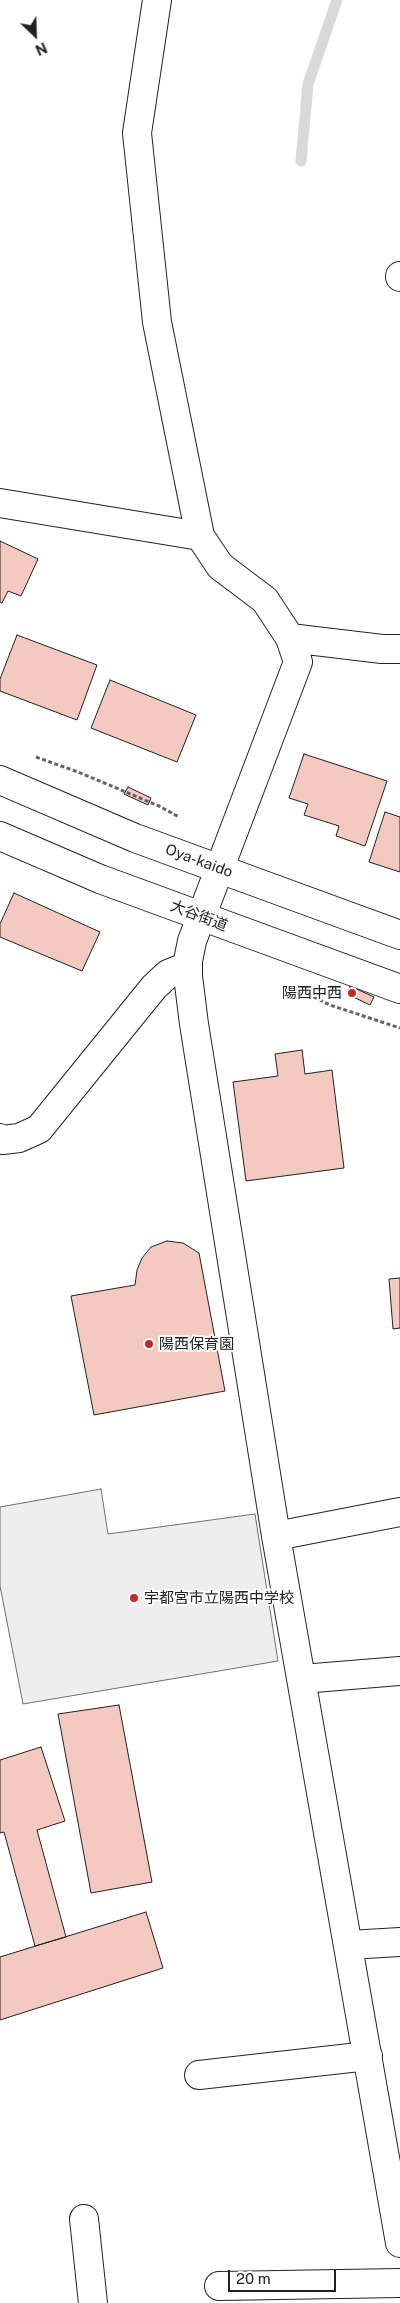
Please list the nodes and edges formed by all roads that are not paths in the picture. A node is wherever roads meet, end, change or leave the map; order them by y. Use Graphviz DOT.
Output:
graph roads {
  1 [pos="156,0"];
  2 [pos="0,503"];
  3 [pos="200,536"];
  4 [pos="290,638"];
  5 [pos="400,649"];
  6 [pos="0,780"];
  7 [pos="0,836"];
  8 [pos="220,869"];
  9 [pos="201,917"];
  10 [pos="400,935"];
  11 [pos="188,966"];
  12 [pos="400,989"];
  13 [pos="0,1138"];
  14 [pos="400,1512"];
  15 [pos="276,1536"];
  16 [pos="400,1671"];
  17 [pos="302,1679"];
  18 [pos="400,1942"];
  19 [pos="349,1945"];
  20 [pos="368,2056"];
  21 [pos="199,2075"];
  22 [pos="84,2219"];
  23 [pos="400,2243"];
  24 [pos="400,2283"];
  25 [pos="219,2286"];
  26 [pos="93,2303"];
  1 -- 3 [label="street"];
  2 -- 3 [label="street"];
  3 -- 4 [label="street"];
  4 -- 5 [label="street"];
  4 -- 8 [label="street"];
  6 -- 8 [label="street, Oya-kaido"];
  7 -- 9 [label="street, 大谷街道"];
  8 -- 9 [label="street"];
  8 -- 10 [label="street, Oya-kaido"];
  9 -- 11 [label="street"];
  9 -- 12 [label="street, 大谷街道"];
  11 -- 13 [label="street"];
  11 -- 15 [label="street"];
  14 -- 15 [label="street"];
  15 -- 17 [label="street"];
  16 -- 17 [label="street"];
  17 -- 19 [label="street"];
  18 -- 19 [label="street"];
  19 -- 20 [label="street"];
  20 -- 21 [label="street"];
  20 -- 23 [label="street"];
  22 -- 26 [label="street"];
  24 -- 25 [label="street"];
}
